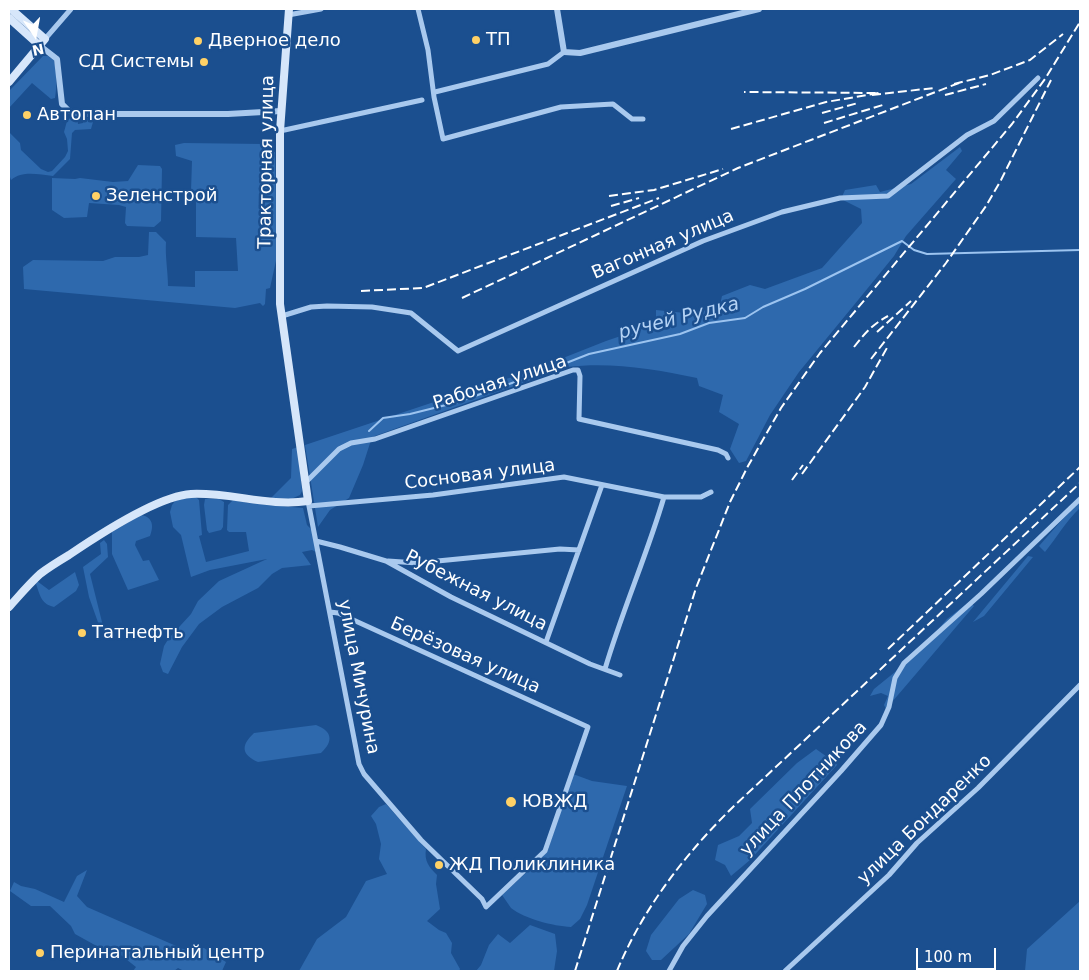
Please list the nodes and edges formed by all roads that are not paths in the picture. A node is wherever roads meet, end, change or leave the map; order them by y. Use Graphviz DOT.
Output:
graph roads {
  1 [pos="11,9"];
  2 [pos="71,9"];
  3 [pos="321,9"];
  4 [pos="418,9"];
  5 [pos="557,9"];
  6 [pos="759,9"];
  7 [pos="289,12"];
  8 [pos="9,18"];
  9 [pos="42,42"];
  10 [pos="564,52"];
  11 [pos="1038,78"];
  12 [pos="9,82"];
  13 [pos="434,92"];
  14 [pos="422,100"];
  15 [pos="281,111"];
  16 [pos="644,119"];
  17 [pos="280,131"];
  18 [pos="282,316"];
  19 [pos="728,458"];
  20 [pos="306,482"];
  21 [pos="602,485"];
  22 [pos="711,492"];
  23 [pos="664,497"];
  24 [pos="1080,499"];
  25 [pos="308,504"];
  26 [pos="316,541"];
  27 [pos="579,550"];
  28 [pos="386,561"];
  29 [pos="9,607"];
  30 [pos="330,612"];
  31 [pos="546,642"];
  32 [pos="605,669"];
  33 [pos="620,675"];
  34 [pos="1080,685"];
  35 [pos="588,727"];
  36 [pos="669,971"];
  37 [pos="785,971"];
  1 -- 9 [label="main road"];
  2 -- 9 [label="street"];
  3 -- 7 [label="street"];
  4 -- 13 [label="street"];
  5 -- 10 [label="street"];
  6 -- 10 [label="street"];
  7 -- 15 [label="main road, Тракторная улица"];
  8 -- 9 [label="main road"];
  9 -- 12 [label="main road"];
  9 -- 15 [label="street"];
  10 -- 13 [label="street"];
  11 -- 18 [label="street, Вагонная улица"];
  13 -- 16 [label="street"];
  14 -- 17 [label="street"];
  15 -- 17 [label="main road, Тракторная улица"];
  17 -- 18 [label="main road, Тракторная улица"];
  18 -- 20 [label="main road, улица Мичурина"];
  19 -- 20 [label="street, Рабочая улица"];
  20 -- 25 [label="main road, улица Мичурина"];
  21 -- 23 [label="street, Сосновая улица"];
  21 -- 25 [label="street, Сосновая улица"];
  21 -- 27 [label="street"];
  22 -- 23 [label="street, Сосновая улица"];
  23 -- 32 [label="street"];
  24 -- 36 [label="street, улица Плотникова"];
  25 -- 26 [label="street, улица Мичурина"];
  25 -- 29 [label="main road"];
  26 -- 28 [label="street, Рубежная улица"];
  26 -- 30 [label="street, улица Мичурина"];
  27 -- 28 [label="street"];
  27 -- 31 [label="street"];
  28 -- 31 [label="street, Рубежная улица"];
  30 -- 35 [label="street, Берёзовая улица"];
  30 -- 35 [label="street, улица Мичурина"];
  31 -- 32 [label="street, Рубежная улица"];
  32 -- 33 [label="street, Рубежная улица"];
  34 -- 37 [label="street, улица Бондаренко"];
}
